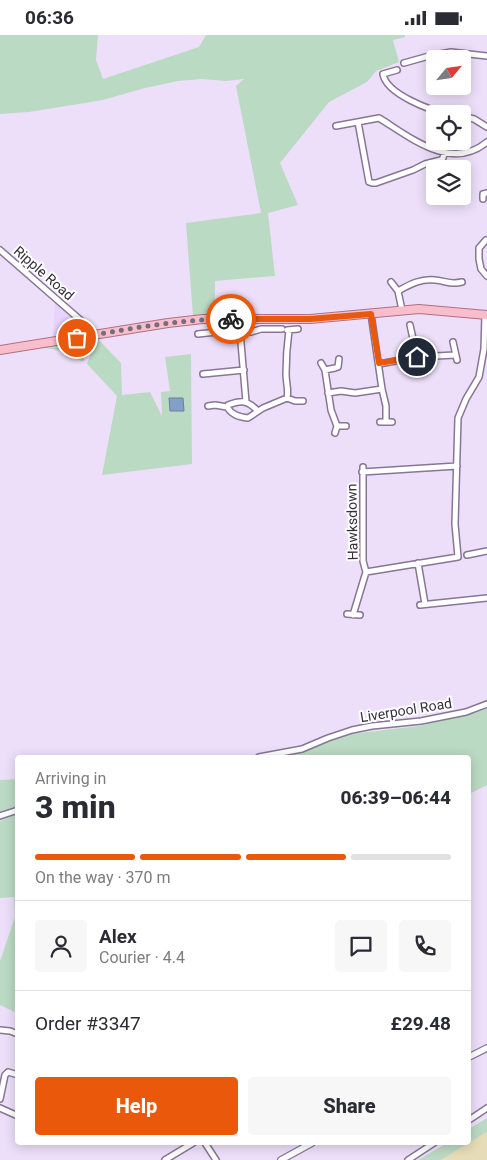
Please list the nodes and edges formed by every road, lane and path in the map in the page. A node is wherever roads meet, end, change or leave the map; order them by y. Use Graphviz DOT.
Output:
graph roads {
  1 [pos="487,56"];
  2 [pos="404,63"];
  3 [pos="397,70"];
  4 [pos="426,107"];
  5 [pos="471,118"];
  6 [pos="358,122"];
  7 [pos="336,126"];
  8 [pos="487,127"];
  9 [pos="487,142"];
  10 [pos="444,153"];
  11 [pos="487,193"];
  12 [pos="483,199"];
  13 [pos="485,239"];
  14 [pos="0,250"];
  15 [pos="487,276"];
  16 [pos="390,282"];
  17 [pos="462,282"];
  18 [pos="398,291"];
  19 [pos="402,310"];
  20 [pos="371,314"];
  21 [pos="486,315"];
  22 [pos="239,319"];
  23 [pos="410,325"];
  24 [pos="298,329"];
  25 [pos="285,330"];
  26 [pos="240,331"];
  27 [pos="198,334"];
  28 [pos="95,335"];
  29 [pos="453,342"];
  30 [pos="485,349"];
  31 [pos="0,350"];
  32 [pos="417,357"];
  33 [pos="339,359"];
  34 [pos="321,363"];
  35 [pos="379,363"];
  36 [pos="244,370"];
  37 [pos="325,370"];
  38 [pos="203,374"];
  39 [pos="382,389"];
  40 [pos="328,393"];
  41 [pos="287,398"];
  42 [pos="303,401"];
  43 [pos="246,402"];
  44 [pos="208,407"];
  45 [pos="227,407"];
  46 [pos="258,411"];
  47 [pos="386,422"];
  48 [pos="337,426"];
  49 [pos="346,426"];
  50 [pos="335,433"];
  51 [pos="457,466"];
  52 [pos="487,551"];
  53 [pos="467,555"];
  54 [pos="418,563"];
  55 [pos="366,572"];
  56 [pos="487,598"];
  57 [pos="360,615"];
  58 [pos="487,704"];
  59 [pos="270,755"];
  60 [pos="15,811"];
  61 [pos="0,816"];
  62 [pos="0,1029"];
  63 [pos="15,1033"];
  64 [pos="487,1048"];
  65 [pos="471,1056"];
  66 [pos="15,1074"];
  67 [pos="0,1099"];
  68 [pos="0,1108"];
  69 [pos="487,1108"];
  70 [pos="15,1115"];
  71 [pos="471,1119"];
  72 [pos="190,1145"];
  73 [pos="206,1145"];
  74 [pos="308,1145"];
  75 [pos="431,1145"];
  76 [pos="165,1160"];
  77 [pos="216,1160"];
  78 [pos="281,1160"];
  79 [pos="408,1160"];
  1 -- 2 [label="street"];
  3 -- 4 [label="street"];
  5 -- 8 [label="street"];
  6 -- 7 [label="street"];
  6 -- 10 [label="street"];
  6 -- 10 [label="street"];
  9 -- 10 [label="street"];
  11 -- 12 [label="street"];
  13 -- 15 [label="street"];
  14 -- 28 [label="street, Ripple Road"];
  16 -- 18 [label="street"];
  17 -- 18 [label="street"];
  18 -- 19 [label="street"];
  19 -- 20 [label="main road"];
  19 -- 21 [label="main road"];
  20 -- 22 [label="main road"];
  20 -- 35 [label="street"];
  21 -- 30 [label="street, Hawksdown"];
  22 -- 26 [label="street"];
  22 -- 28 [label="main road"];
  23 -- 32 [label="street"];
  24 -- 25 [label="street"];
  25 -- 26 [label="street"];
  25 -- 41 [label="street"];
  26 -- 27 [label="street"];
  26 -- 36 [label="street"];
  28 -- 31 [label="main road"];
  29 -- 32 [label="street"];
  30 -- 51 [label="street, Hawksdown"];
  32 -- 35 [label="street"];
  33 -- 37 [label="street"];
  34 -- 37 [label="street"];
  35 -- 39 [label="street"];
  36 -- 38 [label="street"];
  36 -- 43 [label="street"];
  37 -- 40 [label="street"];
  39 -- 40 [label="street"];
  39 -- 47 [label="street"];
  40 -- 48 [label="street"];
  41 -- 42 [label="street"];
  41 -- 46 [label="street"];
  43 -- 45 [label="street"];
  43 -- 46 [label="street"];
  44 -- 45 [label="street"];
  45 -- 46 [label="street"];
  48 -- 49 [label="street"];
  48 -- 50 [label="street"];
  51 -- 54 [label="street, Hawksdown"];
  51 -- 55 [label="street, Hawksdown"];
  52 -- 53 [label="street"];
  54 -- 55 [label="street, Hawksdown"];
  54 -- 56 [label="street"];
  55 -- 57 [label="street, Hawksdown"];
  58 -- 59 [label="street, Liverpool Road"];
  60 -- 61 [label="street"];
  62 -- 63 [label="street"];
  64 -- 65 [label="street"];
  66 -- 67 [label="street"];
  68 -- 70 [label="street"];
  69 -- 71 [label="street"];
  72 -- 76 [label="street"];
  73 -- 77 [label="street"];
  74 -- 78 [label="street"];
  75 -- 79 [label="street"];
}
